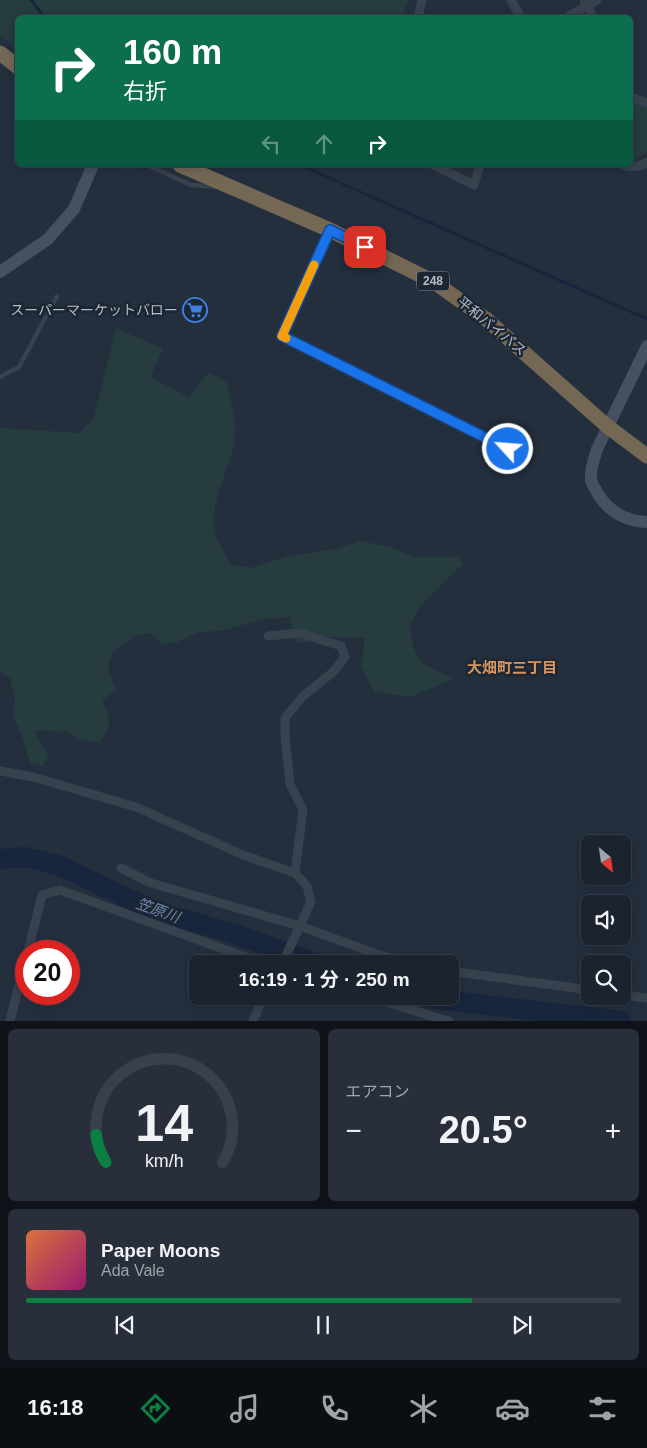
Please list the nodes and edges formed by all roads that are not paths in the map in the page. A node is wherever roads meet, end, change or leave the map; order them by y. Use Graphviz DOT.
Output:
graph roads {
  1 [pos="422,0"];
  2 [pos="511,0"];
  3 [pos="597,0"];
  4 [pos="586,3"];
  5 [pos="419,15"];
  6 [pos="519,15"];
  7 [pos="570,15"];
  8 [pos="592,15"];
  9 [pos="0,53"];
  10 [pos="15,65"];
  11 [pos="633,97"];
  12 [pos="647,103"];
  13 [pos="647,162"];
  14 [pos="633,166"];
  15 [pos="92,167"];
  16 [pos="151,167"];
  17 [pos="185,167"];
  18 [pos="437,167"];
  19 [pos="479,167"];
  20 [pos="236,189"];
  21 [pos="330,230"];
  22 [pos="0,272"];
  23 [pos="57,296"];
  24 [pos="647,346"];
  25 [pos="0,377"];
  26 [pos="607,426"];
  27 [pos="508,449"];
  28 [pos="647,456"];
  29 [pos="647,522"];
  30 [pos="268,636"];
  31 [pos="0,771"];
  32 [pos="121,868"];
  33 [pos="295,873"];
  34 [pos="300,926"];
  35 [pos="31,940"];
  36 [pos="240,955"];
  37 [pos="286,955"];
  38 [pos="379,955"];
  39 [pos="459,972"];
  40 [pos="581,989"];
  41 [pos="631,996"];
  42 [pos="647,998"];
  43 [pos="15,1000"];
  44 [pos="260,1005"];
  45 [pos="393,1005"];
  46 [pos="10,1020"];
  47 [pos="253,1020"];
  48 [pos="449,1020"];
  1 -- 5 [label="street"];
  2 -- 6 [label="street"];
  3 -- 4 [label="street"];
  4 -- 7 [label="street"];
  4 -- 8 [label="street"];
  9 -- 10 [label="highway"];
  11 -- 12 [label="street"];
  13 -- 14 [label="street"];
  15 -- 22 [label="street"];
  16 -- 20 [label="lane"];
  17 -- 20 [label="highway, 平和バイパス / 248"];
  18 -- 19 [label="street"];
  20 -- 21 [label="highway, 平和バイパス / 248"];
  21 -- 26 [label="highway, 平和バイパス / 248"];
  21 -- 27 [label="lane"];
  23 -- 25 [label="lane"];
  24 -- 26 [label="street"];
  26 -- 28 [label="highway, 平和バイパス / 248"];
  26 -- 29 [label="street"];
  30 -- 33 [label="street"];
  31 -- 33 [label="street"];
  32 -- 34 [label="street"];
  33 -- 34 [label="street"];
  34 -- 37 [label="street"];
  34 -- 38 [label="street"];
  35 -- 36 [label="street"];
  39 -- 40 [label="street"];
  41 -- 42 [label="street"];
  43 -- 46 [label="street"];
  44 -- 47 [label="street"];
  45 -- 48 [label="street"];
}
